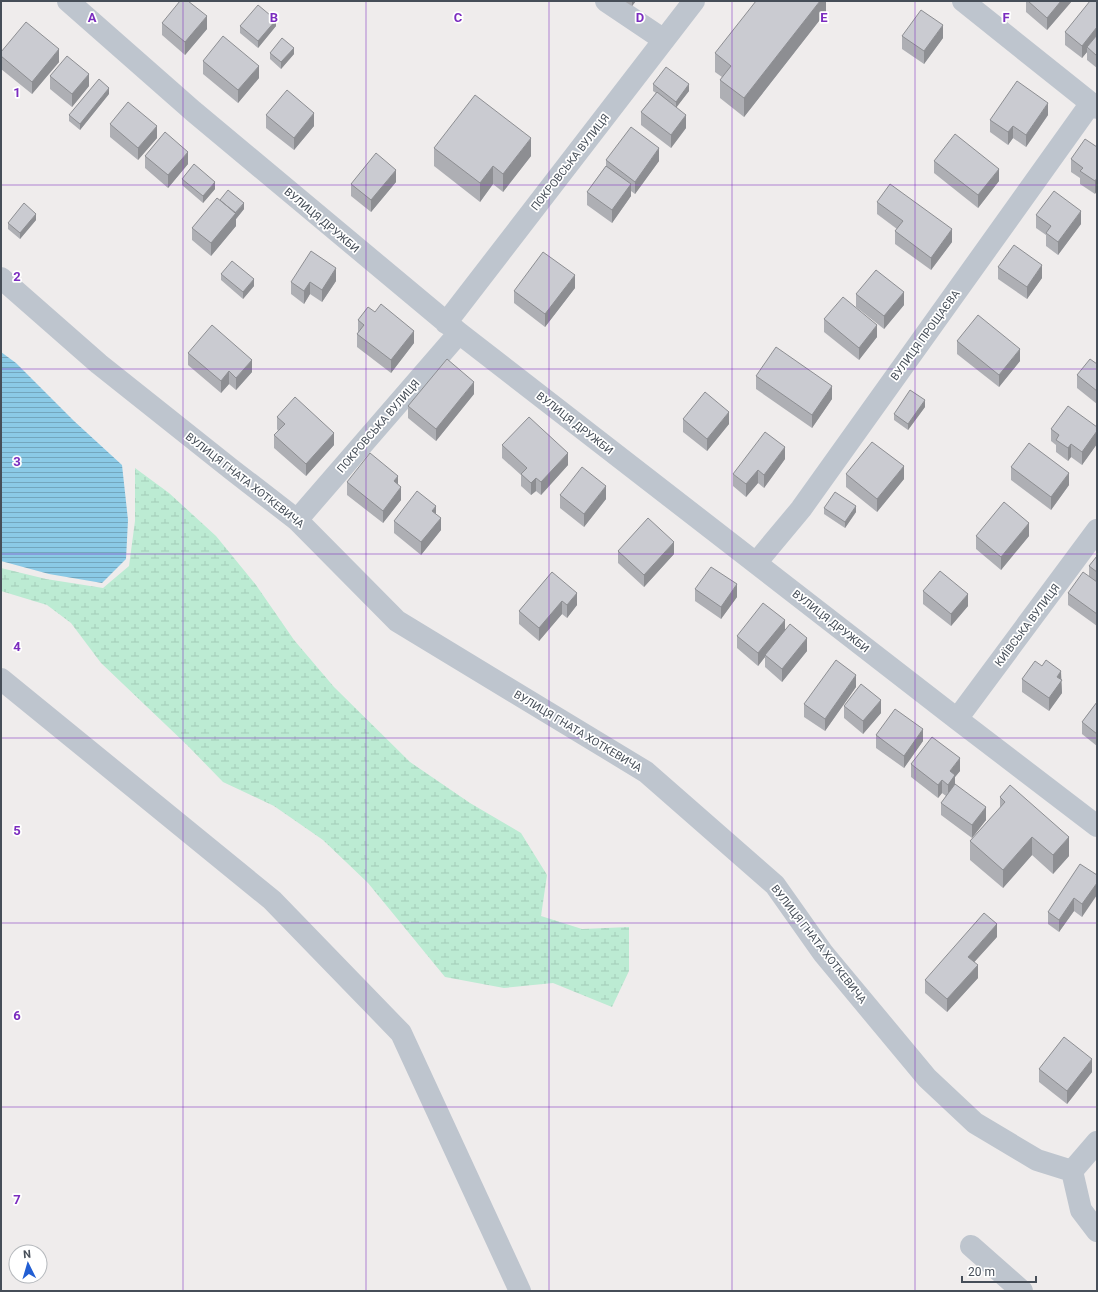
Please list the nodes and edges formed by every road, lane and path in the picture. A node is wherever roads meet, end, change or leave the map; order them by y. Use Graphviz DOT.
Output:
graph roads {
  1 [pos="68,1"];
  2 [pos="606,1"];
  3 [pos="694,1"];
  4 [pos="963,1"];
  5 [pos="664,40"];
  6 [pos="1094,106"];
  7 [pos="1,278"];
  8 [pos="452,328"];
  9 [pos="297,520"];
  10 [pos="1097,530"];
  11 [pos="756,563"];
  12 [pos="1,679"];
  13 [pos="957,719"];
  14 [pos="1097,826"];
  15 [pos="1097,1142"];
  16 [pos="1072,1171"];
  17 [pos="1097,1231"];
  18 [pos="971,1246"];
  19 [pos="520,1291"];
  20 [pos="1022,1291"];
  1 -- 8 [label="street, ВУЛИЦЯ ДРУЖБИ"];
  2 -- 5 [label="street"];
  3 -- 5 [label="street, ПОКРОВСЬКА ВУЛИЦЯ"];
  4 -- 6 [label="street"];
  5 -- 8 [label="street, ПОКРОВСЬКА ВУЛИЦЯ"];
  6 -- 11 [label="street, ВУЛИЦЯ ПРОЩАЄВА"];
  7 -- 9 [label="street, ВУЛИЦЯ ГНАТА ХОТКЕВИЧА"];
  8 -- 9 [label="street, ПОКРОВСЬКА ВУЛИЦЯ"];
  8 -- 11 [label="street, ВУЛИЦЯ ДРУЖБИ"];
  9 -- 16 [label="street, ВУЛИЦЯ ГНАТА ХОТКЕВИЧА"];
  10 -- 13 [label="street, КИЇВСЬКА ВУЛИЦЯ"];
  11 -- 13 [label="street, ВУЛИЦЯ ДРУЖБИ"];
  12 -- 19 [label="street"];
  13 -- 14 [label="street, ВУЛИЦЯ ДРУЖБИ"];
  15 -- 16 [label="street"];
  16 -- 17 [label="street"];
  18 -- 20 [label="street"];
}
